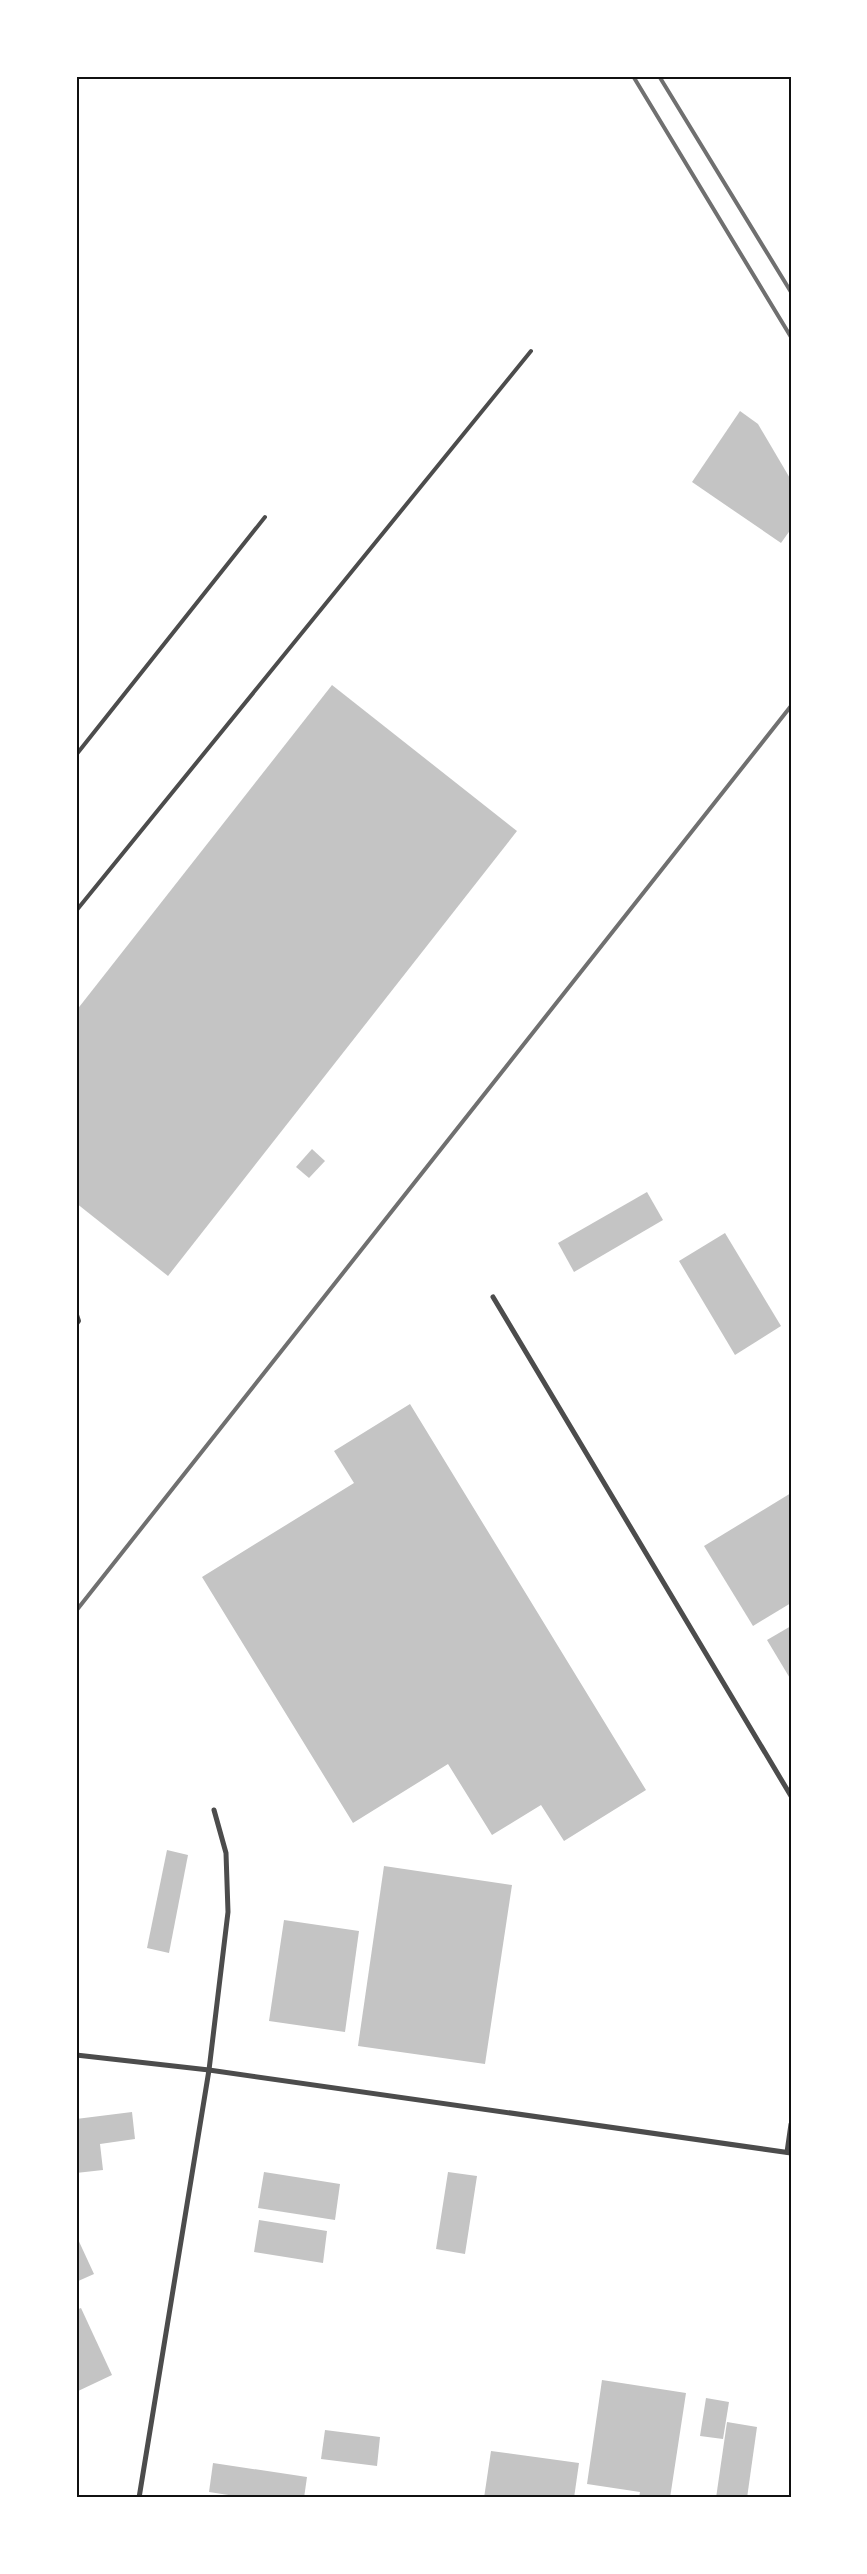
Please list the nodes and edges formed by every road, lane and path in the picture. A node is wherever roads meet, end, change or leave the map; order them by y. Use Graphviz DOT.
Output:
graph roads {
  1 [pos="531,350"];
  2 [pos="265,517"];
  3 [pos="76,755"];
  4 [pos="76,912"];
  5 [pos="493,1297"];
  6 [pos="76,1312"];
  7 [pos="76,1326"];
  8 [pos="791,1796"];
  9 [pos="214,1810"];
  10 [pos="76,2055"];
  11 [pos="209,2070"];
  12 [pos="791,2124"];
  13 [pos="789,2153"];
  14 [pos="139,2498"];
  1 -- 4 [label="lane"];
  2 -- 3 [label="lane"];
  5 -- 8 [label="street"];
  6 -- 7 [label="lane"];
  9 -- 11 [label="street"];
  10 -- 11 [label="street"];
  11 -- 13 [label="street"];
  11 -- 14 [label="street"];
  12 -- 13 [label="street"];
}
